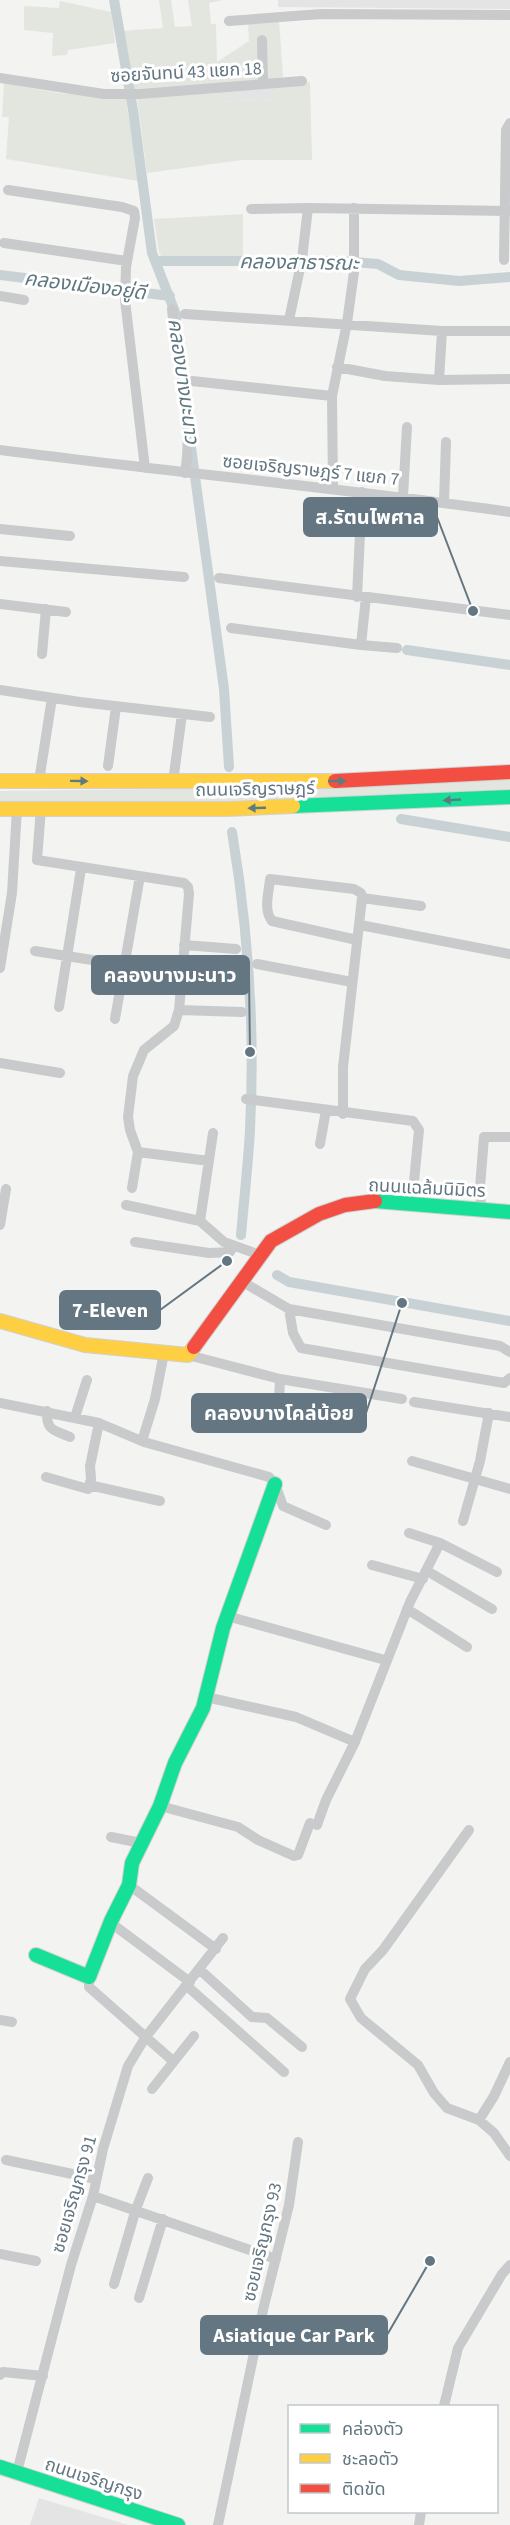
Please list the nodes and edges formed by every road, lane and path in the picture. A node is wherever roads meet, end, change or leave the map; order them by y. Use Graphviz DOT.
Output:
graph roads {
  1 [pos="510,15"];
  2 [pos="229,21"];
  3 [pos="262,40"];
  4 [pos="0,78"];
  5 [pos="302,81"];
  6 [pos="263,84"];
  7 [pos="510,123"];
  8 [pos="8,190"];
  9 [pos="308,208"];
  10 [pos="354,208"];
  11 [pos="250,209"];
  12 [pos="507,211"];
  13 [pos="4,243"];
  14 [pos="504,260"];
  15 [pos="127,261"];
  16 [pos="0,296"];
  17 [pos="24,300"];
  18 [pos="172,309"];
  19 [pos="185,314"];
  20 [pos="289,320"];
  21 [pos="347,323"];
  22 [pos="442,331"];
  23 [pos="510,331"];
  24 [pos="337,367"];
  25 [pos="510,379"];
  26 [pos="439,380"];
  27 [pos="192,381"];
  28 [pos="332,396"];
  29 [pos="407,427"];
  30 [pos="446,442"];
  31 [pos="0,450"];
  32 [pos="145,468"];
  33 [pos="187,473"];
  34 [pos="333,488"];
  35 [pos="362,492"];
  36 [pos="403,496"];
  37 [pos="444,502"];
  38 [pos="510,512"];
  39 [pos="0,529"];
  40 [pos="70,536"];
  41 [pos="0,561"];
  42 [pos="184,577"];
  43 [pos="219,578"];
  44 [pos="362,597"];
  45 [pos="0,604"];
  46 [pos="46,609"];
  47 [pos="66,612"];
  48 [pos="510,615"];
  49 [pos="231,628"];
  50 [pos="361,645"];
  51 [pos="397,648"];
  52 [pos="42,654"];
  53 [pos="0,690"];
  54 [pos="52,698"];
  55 [pos="116,707"];
  56 [pos="182,714"];
  57 [pos="210,717"];
  58 [pos="108,766"];
  59 [pos="510,772"];
  60 [pos="0,781"];
  61 [pos="39,781"];
  62 [pos="173,782"];
  63 [pos="510,797"];
  64 [pos="40,808"];
  65 [pos="0,809"];
  66 [pos="17,809"];
  67 [pos="81,868"];
  68 [pos="140,876"];
  69 [pos="362,897"];
  70 [pos="421,906"];
  71 [pos="360,925"];
  72 [pos="357,940"];
  73 [pos="184,945"];
  74 [pos="236,949"];
  75 [pos="35,951"];
  76 [pos="510,954"];
  77 [pos="67,957"];
  78 [pos="257,964"];
  79 [pos="124,965"];
  80 [pos="0,969"];
  81 [pos="352,982"];
  82 [pos="58,1007"];
  83 [pos="179,1010"];
  84 [pos="242,1012"];
  85 [pos="115,1019"];
  86 [pos="0,1063"];
  87 [pos="60,1073"];
  88 [pos="246,1100"];
  89 [pos="326,1110"];
  90 [pos="343,1113"];
  91 [pos="213,1133"];
  92 [pos="510,1137"];
  93 [pos="320,1143"];
  94 [pos="138,1152"];
  95 [pos="209,1161"];
  96 [pos="132,1188"];
  97 [pos="6,1189"];
  98 [pos="412,1202"];
  99 [pos="126,1204"];
  100 [pos="481,1209"];
  101 [pos="510,1212"];
  102 [pos="200,1221"];
  103 [pos="0,1225"];
  104 [pos="135,1242"];
  105 [pos="233,1246"];
  106 [pos="260,1255"];
  107 [pos="242,1281"];
  108 [pos="289,1309"];
  109 [pos="0,1321"];
  110 [pos="510,1352"];
  111 [pos="164,1353"];
  112 [pos="188,1355"];
  113 [pos="510,1378"];
  114 [pos="280,1379"];
  115 [pos="87,1380"];
  116 [pos="402,1399"];
  117 [pos="414,1402"];
  118 [pos="0,1403"];
  119 [pos="47,1412"];
  120 [pos="489,1413"];
  121 [pos="510,1417"];
  122 [pos="75,1418"];
  123 [pos="278,1422"];
  124 [pos="99,1423"];
  125 [pos="70,1437"];
  126 [pos="142,1441"];
  127 [pos="412,1461"];
  128 [pos="46,1477"];
  129 [pos="475,1480"];
  130 [pos="275,1484"];
  131 [pos="89,1485"];
  132 [pos="510,1489"];
  133 [pos="160,1502"];
  134 [pos="463,1521"];
  135 [pos="326,1525"];
  136 [pos="410,1533"];
  137 [pos="440,1544"];
  138 [pos="372,1564"];
  139 [pos="497,1572"];
  140 [pos="425,1575"];
  141 [pos="407,1609"];
  142 [pos="492,1609"];
  143 [pos="227,1616"];
  144 [pos="467,1647"];
  145 [pos="385,1660"];
  146 [pos="206,1697"];
  147 [pos="355,1742"];
  148 [pos="160,1806"];
  149 [pos="469,1830"];
  150 [pos="111,1837"];
  151 [pos="141,1843"];
  152 [pos="129,1885"];
  153 [pos="111,1923"];
  154 [pos="223,1938"];
  155 [pos="216,1949"];
  156 [pos="36,1955"];
  157 [pos="199,1969"];
  158 [pos="89,1977"];
  159 [pos="188,1984"];
  160 [pos="0,2020"];
  161 [pos="12,2022"];
  162 [pos="194,2036"];
  163 [pos="145,2038"];
  164 [pos="302,2047"];
  165 [pos="173,2061"];
  166 [pos="510,2062"];
  167 [pos="284,2072"];
  168 [pos="153,2089"];
  169 [pos="479,2120"];
  170 [pos="298,2142"];
  171 [pos="510,2156"];
  172 [pos="6,2160"];
  173 [pos="148,2178"];
  174 [pos="96,2179"];
  175 [pos="93,2196"];
  176 [pos="136,2209"];
  177 [pos="163,2219"];
  178 [pos="0,2254"];
  179 [pos="276,2259"];
  180 [pos="36,2261"];
  181 [pos="510,2265"];
  182 [pos="114,2284"];
  183 [pos="139,2298"];
  184 [pos="0,2375"];
  185 [pos="43,2376"];
  186 [pos="444,2405"];
  187 [pos="0,2467"];
  188 [pos="16,2472"];
  189 [pos="178,2525"];
  190 [pos="218,2525"];
  1 -- 2 [label="street"];
  3 -- 6 [label="street"];
  4 -- 6 [label="street, ซอยจันทน์ 43 แยก 18"];
  5 -- 6 [label="street, ซอยจันทน์ 43 แยก 18"];
  7 -- 12 [label="street"];
  8 -- 15 [label="street"];
  9 -- 10 [label="street"];
  9 -- 11 [label="street"];
  9 -- 20 [label="street"];
  10 -- 12 [label="street"];
  10 -- 21 [label="street"];
  12 -- 14 [label="street"];
  13 -- 15 [label="street"];
  15 -- 32 [label="street"];
  16 -- 17 [label="street"];
  18 -- 33 [label="street"];
  19 -- 20 [label="street"];
  20 -- 21 [label="street"];
  21 -- 22 [label="street"];
  21 -- 24 [label="street"];
  22 -- 23 [label="street"];
  22 -- 26 [label="street"];
  24 -- 26 [label="street"];
  24 -- 28 [label="street"];
  25 -- 26 [label="street"];
  27 -- 28 [label="street"];
  28 -- 34 [label="street"];
  29 -- 36 [label="street"];
  30 -- 37 [label="street"];
  31 -- 32 [label="street, ซอยเจริญราษฎร์ 7 แยก 7"];
  32 -- 33 [label="street, ซอยเจริญราษฎร์ 7 แยก 7"];
  33 -- 34 [label="street, ซอยเจริญราษฎร์ 7 แยก 7"];
  34 -- 35 [label="street, ซอยเจริญราษฎร์ 7 แยก 7"];
  35 -- 36 [label="street, ซอยเจริญราษฎร์ 7 แยก 7"];
  35 -- 44 [label="street"];
  36 -- 37 [label="street, ซอยเจริญราษฎร์ 7 แยก 7"];
  37 -- 38 [label="street, ซอยเจริญราษฎร์ 7 แยก 7"];
  39 -- 40 [label="street"];
  41 -- 42 [label="street"];
  43 -- 44 [label="street"];
  44 -- 48 [label="street"];
  44 -- 50 [label="street"];
  45 -- 46 [label="street"];
  46 -- 47 [label="street"];
  46 -- 52 [label="street"];
  49 -- 50 [label="street"];
  50 -- 51 [label="street"];
  53 -- 54 [label="street"];
  54 -- 55 [label="street"];
  54 -- 61 [label="street"];
  55 -- 56 [label="street"];
  55 -- 58 [label="street"];
  56 -- 57 [label="street"];
  56 -- 62 [label="street"];
  62 -- 59 [label="main road, ถนนเจริญราษฎร์, one-way"];
  60 -- 61 [label="main road, ถนนเจริญราษฎร์"];
  61 -- 62 [label="main road, ถนนเจริญราษฎร์, one-way"];
  63 -- 64 [label="main road, ถนนเจริญราษฎร์, one-way"];
  64 -- 66 [label="main road, ถนนเจริญราษฎร์"];
  64 -- 67 [label="street"];
  65 -- 66 [label="main road, ถนนเจริญราษฎร์"];
  66 -- 80 [label="street"];
  67 -- 68 [label="street"];
  67 -- 77 [label="street"];
  68 -- 73 [label="street"];
  68 -- 79 [label="street"];
  69 -- 70 [label="street"];
  69 -- 71 [label="street"];
  69 -- 72 [label="street"];
  71 -- 72 [label="street"];
  71 -- 76 [label="street"];
  72 -- 81 [label="street"];
  73 -- 74 [label="street"];
  73 -- 83 [label="street"];
  75 -- 77 [label="street"];
  77 -- 79 [label="street"];
  77 -- 82 [label="street"];
  78 -- 81 [label="street"];
  79 -- 85 [label="street"];
  81 -- 90 [label="street"];
  83 -- 84 [label="street"];
  83 -- 94 [label="street"];
  86 -- 87 [label="street"];
  88 -- 89 [label="street"];
  89 -- 90 [label="street"];
  89 -- 93 [label="street"];
  90 -- 98 [label="street"];
  91 -- 95 [label="street"];
  92 -- 100 [label="street"];
  94 -- 95 [label="street"];
  94 -- 96 [label="street"];
  95 -- 102 [label="street"];
  97 -- 103 [label="street"];
  98 -- 100 [label="main road, ถนนแฉล้มนิมิตร"];
  98 -- 106 [label="main road, ถนนแฉล้มนิมิตร"];
  99 -- 102 [label="street"];
  100 -- 101 [label="main road, ถนนแฉล้มนิมิตร"];
  102 -- 105 [label="street"];
  104 -- 105 [label="street"];
  105 -- 106 [label="street"];
  106 -- 107 [label="main road"];
  107 -- 108 [label="street"];
  107 -- 112 [label="main road"];
  108 -- 110 [label="street"];
  108 -- 113 [label="street"];
  109 -- 111 [label="main road"];
  111 -- 112 [label="main road"];
  111 -- 126 [label="street"];
  112 -- 114 [label="street"];
  114 -- 116 [label="street"];
  114 -- 123 [label="street"];
  115 -- 122 [label="street"];
  117 -- 120 [label="street"];
  118 -- 119 [label="street"];
  119 -- 122 [label="street"];
  119 -- 125 [label="street"];
  120 -- 121 [label="street"];
  120 -- 129 [label="street"];
  122 -- 124 [label="street"];
  124 -- 126 [label="street"];
  124 -- 131 [label="street"];
  126 -- 130 [label="street"];
  127 -- 129 [label="street"];
  128 -- 131 [label="street"];
  129 -- 132 [label="street"];
  129 -- 134 [label="street"];
  130 -- 135 [label="street"];
  130 -- 143 [label="main road"];
  131 -- 133 [label="street"];
  136 -- 137 [label="street"];
  137 -- 139 [label="street"];
  137 -- 140 [label="street"];
  138 -- 140 [label="street"];
  140 -- 141 [label="street"];
  140 -- 142 [label="street"];
  141 -- 144 [label="street"];
  141 -- 145 [label="street"];
  143 -- 145 [label="street"];
  143 -- 146 [label="main road"];
  145 -- 147 [label="street"];
  146 -- 147 [label="street"];
  146 -- 148 [label="main road"];
  147 -- 148 [label="street"];
  148 -- 151 [label="main road"];
  149 -- 169 [label="street"];
  150 -- 151 [label="street"];
  151 -- 152 [label="main road"];
  152 -- 153 [label="main road"];
  152 -- 155 [label="street"];
  153 -- 158 [label="main road"];
  153 -- 159 [label="street"];
  154 -- 155 [label="street, ซอยเจริญกรุง 91"];
  155 -- 157 [label="street, ซอยเจริญกรุง 91"];
  156 -- 158 [label="main road"];
  157 -- 159 [label="street, ซอยเจริญกรุง 91"];
  157 -- 164 [label="street"];
  158 -- 163 [label="street"];
  159 -- 163 [label="street, ซอยเจริญกรุง 91"];
  159 -- 167 [label="street"];
  160 -- 161 [label="street"];
  162 -- 165 [label="street"];
  163 -- 165 [label="street"];
  163 -- 174 [label="street, ซอยเจริญกรุง 91"];
  165 -- 168 [label="street"];
  166 -- 169 [label="street"];
  169 -- 171 [label="street"];
  170 -- 179 [label="street, ซอยเจริญกรุง 93"];
  172 -- 174 [label="street"];
  173 -- 176 [label="street"];
  174 -- 175 [label="street, ซอยเจริญกรุง 91"];
  175 -- 176 [label="street"];
  175 -- 185 [label="street, ซอยเจริญกรุง 91"];
  176 -- 177 [label="street"];
  176 -- 182 [label="street"];
  177 -- 179 [label="street"];
  177 -- 183 [label="street"];
  178 -- 180 [label="street"];
  179 -- 190 [label="street, ซอยเจริญกรุง 93"];
  181 -- 186 [label="street"];
  184 -- 185 [label="street"];
  185 -- 188 [label="street, ซอยเจริญกรุง 91"];
  187 -- 188 [label="main road, ถนนเจริญกรุง"];
  188 -- 189 [label="main road, ถนนเจริญกรุง"];
}
